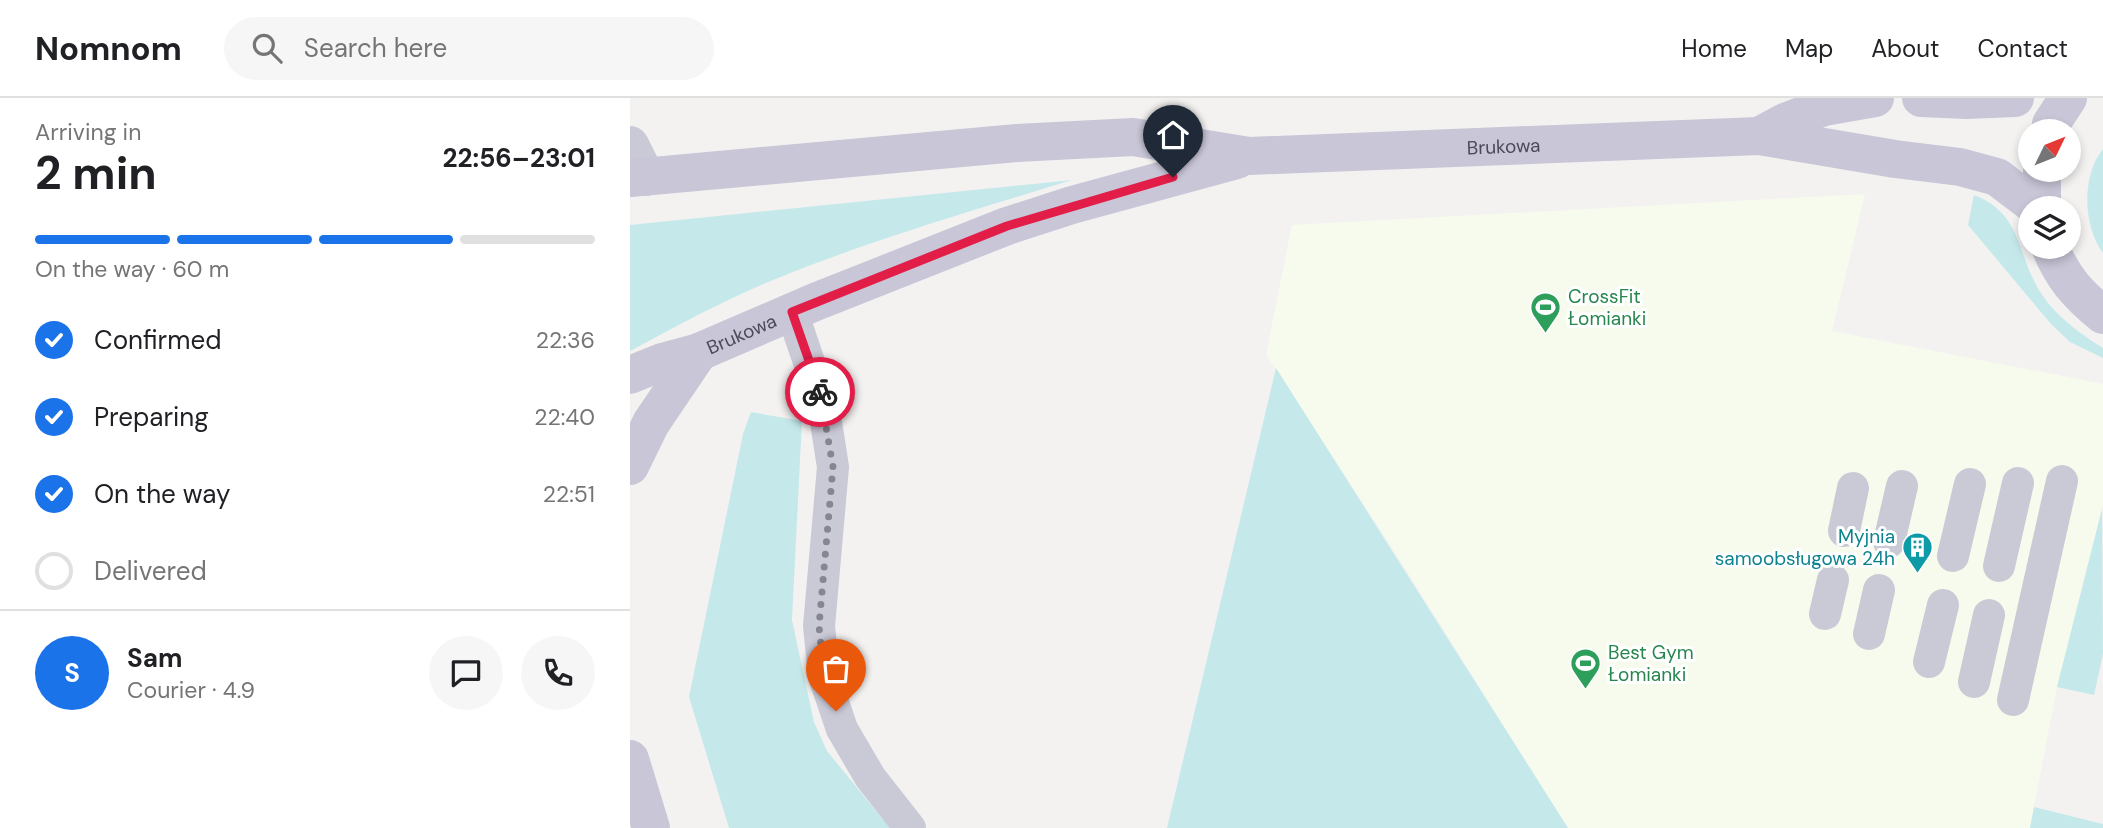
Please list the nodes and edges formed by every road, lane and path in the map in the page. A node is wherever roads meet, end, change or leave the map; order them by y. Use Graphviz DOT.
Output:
graph roads {
  1 [pos="1875,98"];
  2 [pos="1921,98"];
  3 [pos="2015,98"];
  4 [pos="2068,98"];
  5 [pos="2055,119"];
  6 [pos="1759,136"];
  7 [pos="1249,156"];
  8 [pos="635,167"];
  9 [pos="2023,196"];
  10 [pos="2055,259"];
  11 [pos="792,312"];
  12 [pos="2103,315"];
  13 [pos="699,352"];
  14 [pos="630,375"];
  15 [pos="630,467"];
  16 [pos="2062,481"];
  17 [pos="2018,483"];
  18 [pos="1970,484"];
  19 [pos="1902,486"];
  20 [pos="1853,488"];
  21 [pos="1844,531"];
  22 [pos="1889,542"];
  23 [pos="1953,556"];
  24 [pos="2000,566"];
  25 [pos="1833,580"];
  26 [pos="1879,590"];
  27 [pos="1943,605"];
  28 [pos="1825,614"];
  29 [pos="1989,615"];
  30 [pos="1869,634"];
  31 [pos="1929,662"];
  32 [pos="1974,682"];
  33 [pos="2013,700"];
  34 [pos="630,759"];
  35 [pos="651,828"];
  36 [pos="910,828"];
  1 -- 6 [label="street, Brukowa"];
  2 -- 3 [label="street"];
  4 -- 5 [label="street"];
  6 -- 7 [label="street, Brukowa"];
  6 -- 9 [label="street, Brukowa"];
  7 -- 8 [label="street, Brukowa"];
  7 -- 11 [label="street, Brukowa"];
  10 -- 12 [label="street"];
  11 -- 13 [label="street, Brukowa"];
  11 -- 36 [label="lane"];
  13 -- 14 [label="street, Brukowa"];
  13 -- 15 [label="street"];
  16 -- 33 [label="lane"];
  17 -- 24 [label="lane"];
  18 -- 23 [label="lane"];
  19 -- 22 [label="lane"];
  20 -- 21 [label="lane"];
  25 -- 28 [label="lane"];
  26 -- 30 [label="lane"];
  27 -- 31 [label="lane"];
  29 -- 32 [label="lane"];
  34 -- 35 [label="street"];
}
